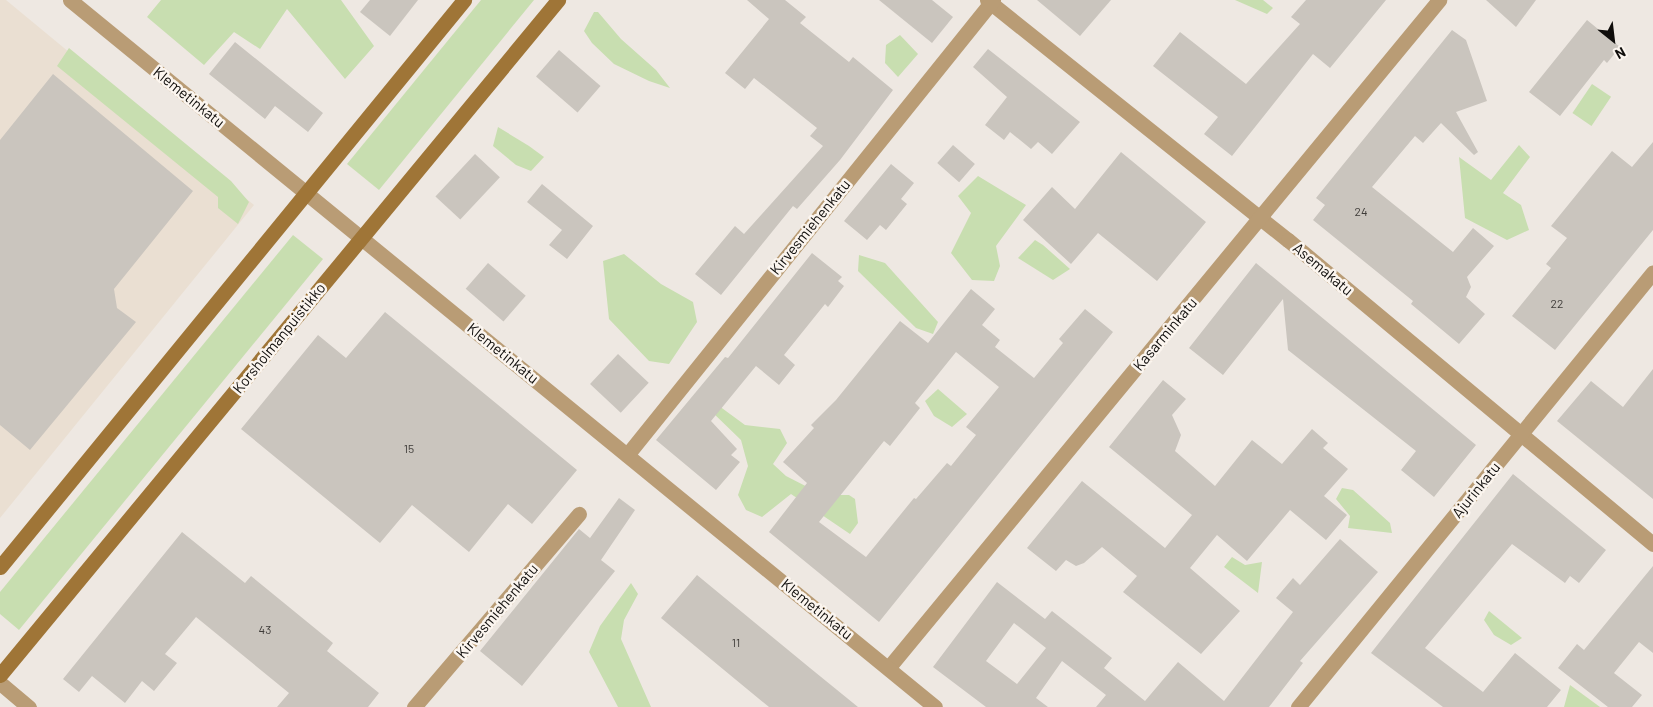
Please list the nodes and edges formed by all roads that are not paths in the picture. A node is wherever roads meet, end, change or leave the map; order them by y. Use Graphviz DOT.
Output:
graph roads {
  1 [pos="70,0"];
  2 [pos="464,0"];
  3 [pos="558,0"];
  4 [pos="1439,0"];
  5 [pos="990,1"];
  6 [pos="306,193"];
  7 [pos="1261,218"];
  8 [pos="362,239"];
  9 [pos="1653,272"];
  10 [pos="1521,434"];
  11 [pos="627,455"];
  12 [pos="579,514"];
  13 [pos="1653,544"];
  14 [pos="0,566"];
  15 [pos="889,668"];
  16 [pos="0,675"];
  17 [pos="0,683"];
  18 [pos="29,707"];
  19 [pos="414,707"];
  20 [pos="935,707"];
  21 [pos="1298,707"];
  1 -- 6 [label="street, Klemetinkatu"];
  2 -- 6 [label="main road"];
  3 -- 8 [label="main road, Korsholmanpuistikko"];
  4 -- 7 [label="street, Kasarminkatu"];
  5 -- 7 [label="street, Asemakatu"];
  5 -- 11 [label="street, Kirvesmiehenkatu"];
  6 -- 8 [label="street, Klemetinkatu"];
  6 -- 14 [label="main road"];
  7 -- 10 [label="street, Asemakatu"];
  7 -- 15 [label="street, Kasarminkatu"];
  8 -- 11 [label="street, Klemetinkatu"];
  8 -- 16 [label="main road, Korsholmanpuistikko"];
  9 -- 10 [label="street, Ajurinkatu"];
  10 -- 13 [label="street, Asemakatu"];
  10 -- 21 [label="street, Ajurinkatu"];
  11 -- 15 [label="street, Klemetinkatu"];
  12 -- 19 [label="street, Kirvesmiehenkatu"];
  15 -- 20 [label="street, Klemetinkatu"];
  17 -- 18 [label="street"];
}
